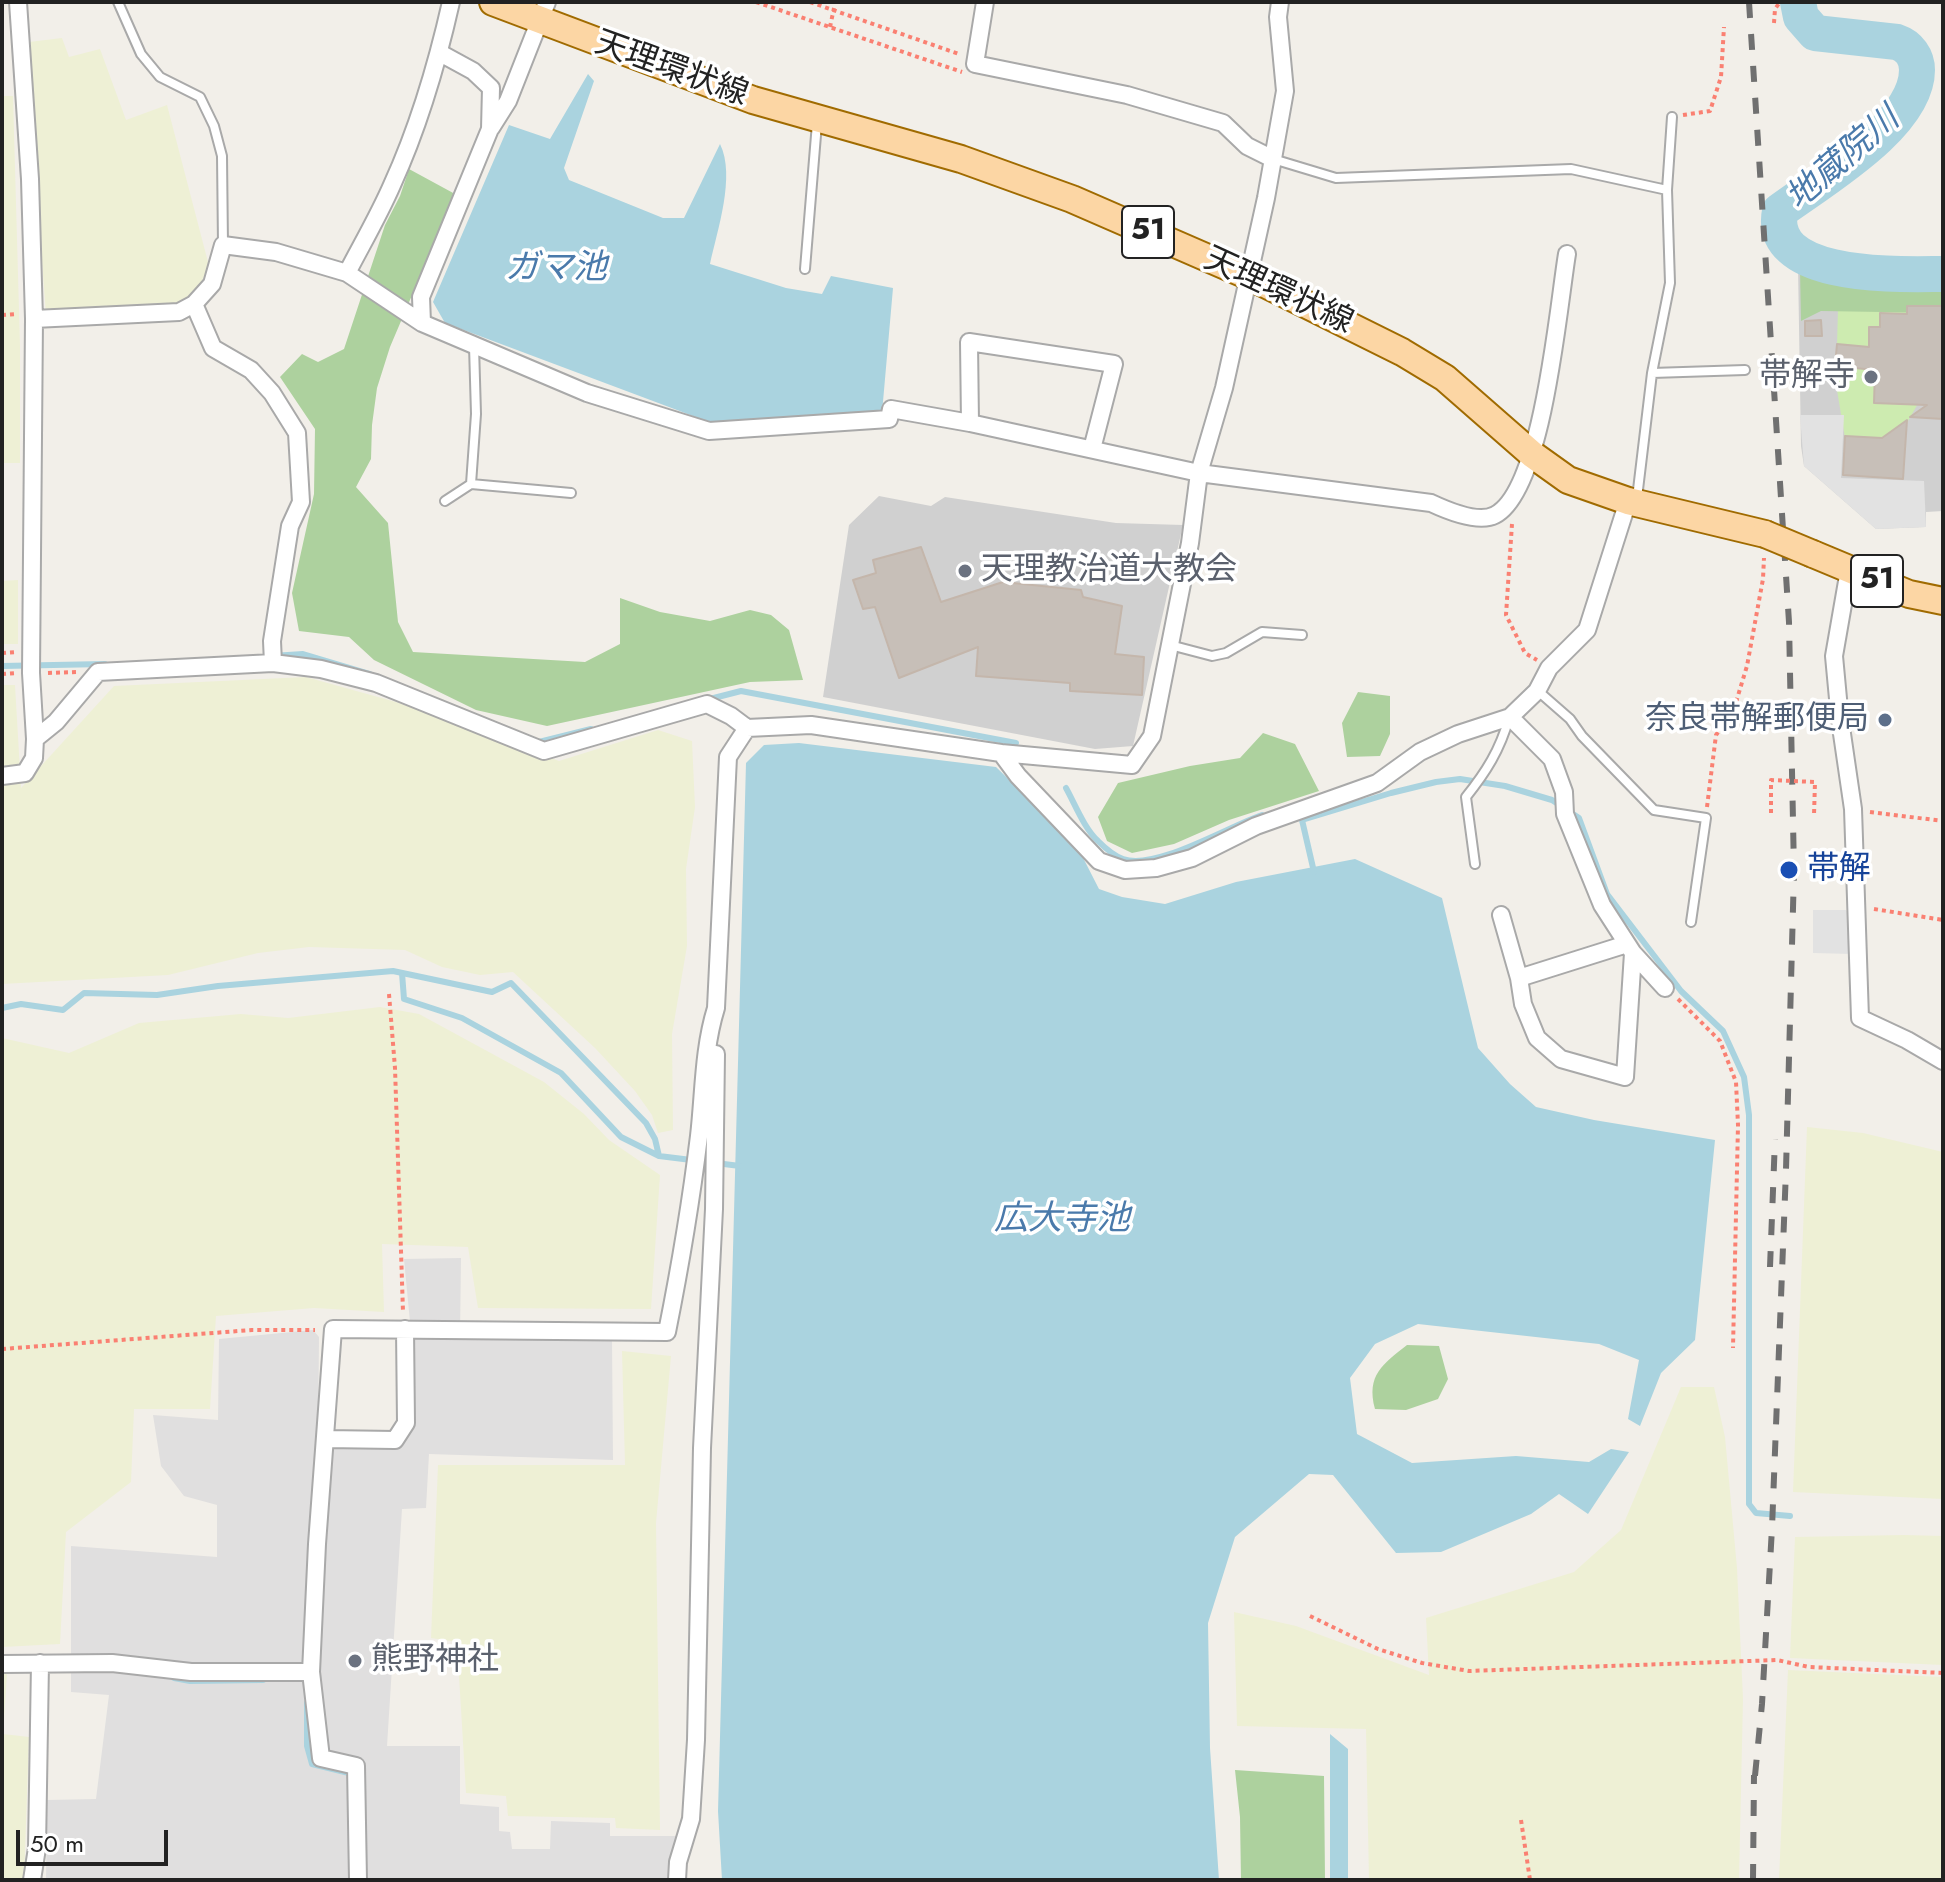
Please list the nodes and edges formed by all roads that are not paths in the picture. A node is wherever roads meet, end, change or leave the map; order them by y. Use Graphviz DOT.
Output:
graph roads {
  1 [pos="18,2"];
  2 [pos="118,2"];
  3 [pos="451,2"];
  4 [pos="493,2"];
  5 [pos="985,2"];
  6 [pos="1280,2"];
  7 [pos="543,11"];
  8 [pos="440,53"];
  9 [pos="1672,117"];
  10 [pos="817,119"];
  11 [pos="490,129"];
  12 [pos="1273,159"];
  13 [pos="1667,190"];
  14 [pos="223,245"];
  15 [pos="1567,254"];
  16 [pos="805,269"];
  17 [pos="347,273"];
  18 [pos="1249,276"];
  19 [pos="194,304"];
  20 [pos="34,319"];
  21 [pos="422,323"];
  22 [pos="474,346"];
  23 [pos="1745,370"];
  24 [pos="1652,373"];
  25 [pos="970,423"];
  26 [pos="1092,449"];
  27 [pos="1533,455"];
  28 [pos="1199,473"];
  29 [pos="471,484"];
  30 [pos="571,493"];
  31 [pos="445,501"];
  32 [pos="1632,502"];
  33 [pos="1849,570"];
  34 [pos="1943,601"];
  35 [pos="1302,635"];
  36 [pos="1170,645"];
  37 [pos="272,653"];
  38 [pos="1537,691"];
  39 [pos="1510,717"];
  40 [pos="747,728"];
  41 [pos="35,739"];
  42 [pos="1001,753"];
  43 [pos="2,776"];
  44 [pos="1475,864"];
  45 [pos="1501,915"];
  46 [pos="1691,922"];
  47 [pos="1630,949"];
  48 [pos="1519,978"];
  49 [pos="1665,988"];
  50 [pos="716,1008"];
  51 [pos="1943,1061"];
  52 [pos="405,1329"];
  53 [pos="326,1439"];
  54 [pos="40,1663"];
  55 [pos="2,1664"];
  56 [pos="311,1672"];
  57 [pos="32,1880"];
  58 [pos="358,1880"];
  59 [pos="677,1880"];
  1 -- 20 [label="street"];
  2 -- 14 [label="lane"];
  3 -- 8 [label="street"];
  4 -- 7 [label="main road, 天理環状線 / 51"];
  5 -- 12 [label="street"];
  6 -- 12 [label="street"];
  7 -- 10 [label="main road, 天理環状線 / 51"];
  7 -- 11 [label="street"];
  8 -- 11 [label="street"];
  8 -- 17 [label="street"];
  9 -- 13 [label="lane"];
  10 -- 16 [label="lane"];
  10 -- 18 [label="main road, 天理環状線 / 51"];
  11 -- 21 [label="street"];
  12 -- 13 [label="lane"];
  12 -- 18 [label="street"];
  13 -- 24 [label="lane"];
  14 -- 17 [label="street"];
  14 -- 19 [label="street"];
  15 -- 27 [label="street"];
  17 -- 21 [label="street"];
  18 -- 27 [label="main road, 天理環状線 / 51"];
  18 -- 28 [label="street"];
  19 -- 20 [label="street"];
  19 -- 37 [label="street"];
  20 -- 41 [label="street"];
  21 -- 22 [label="street"];
  22 -- 25 [label="street"];
  22 -- 29 [label="lane"];
  23 -- 24 [label="lane"];
  24 -- 32 [label="lane"];
  25 -- 26 [label="street"];
  25 -- 26 [label="street"];
  26 -- 28 [label="street"];
  27 -- 28 [label="street"];
  27 -- 32 [label="main road, 天理環状線 / 51"];
  28 -- 36 [label="street"];
  29 -- 30 [label="lane"];
  29 -- 31 [label="lane"];
  32 -- 33 [label="main road, 天理環状線 / 51, bridge"];
  32 -- 38 [label="street"];
  33 -- 34 [label="main road, 天理環状線 / 51"];
  33 -- 51 [label="street"];
  35 -- 36 [label="lane"];
  36 -- 42 [label="street"];
  37 -- 40 [label="street"];
  37 -- 41 [label="street"];
  38 -- 39 [label="street"];
  38 -- 46 [label="lane"];
  39 -- 42 [label="street"];
  39 -- 44 [label="lane"];
  39 -- 47 [label="street"];
  40 -- 42 [label="street"];
  40 -- 50 [label="street"];
  41 -- 43 [label="street"];
  45 -- 48 [label="street"];
  47 -- 48 [label="street"];
  47 -- 48 [label="street"];
  47 -- 49 [label="street"];
  50 -- 52 [label="street"];
  50 -- 59 [label="street"];
  52 -- 53 [label="street"];
  52 -- 53 [label="street"];
  53 -- 56 [label="street"];
  54 -- 55 [label="street"];
  54 -- 56 [label="street"];
  54 -- 57 [label="street"];
  56 -- 58 [label="street"];
}
